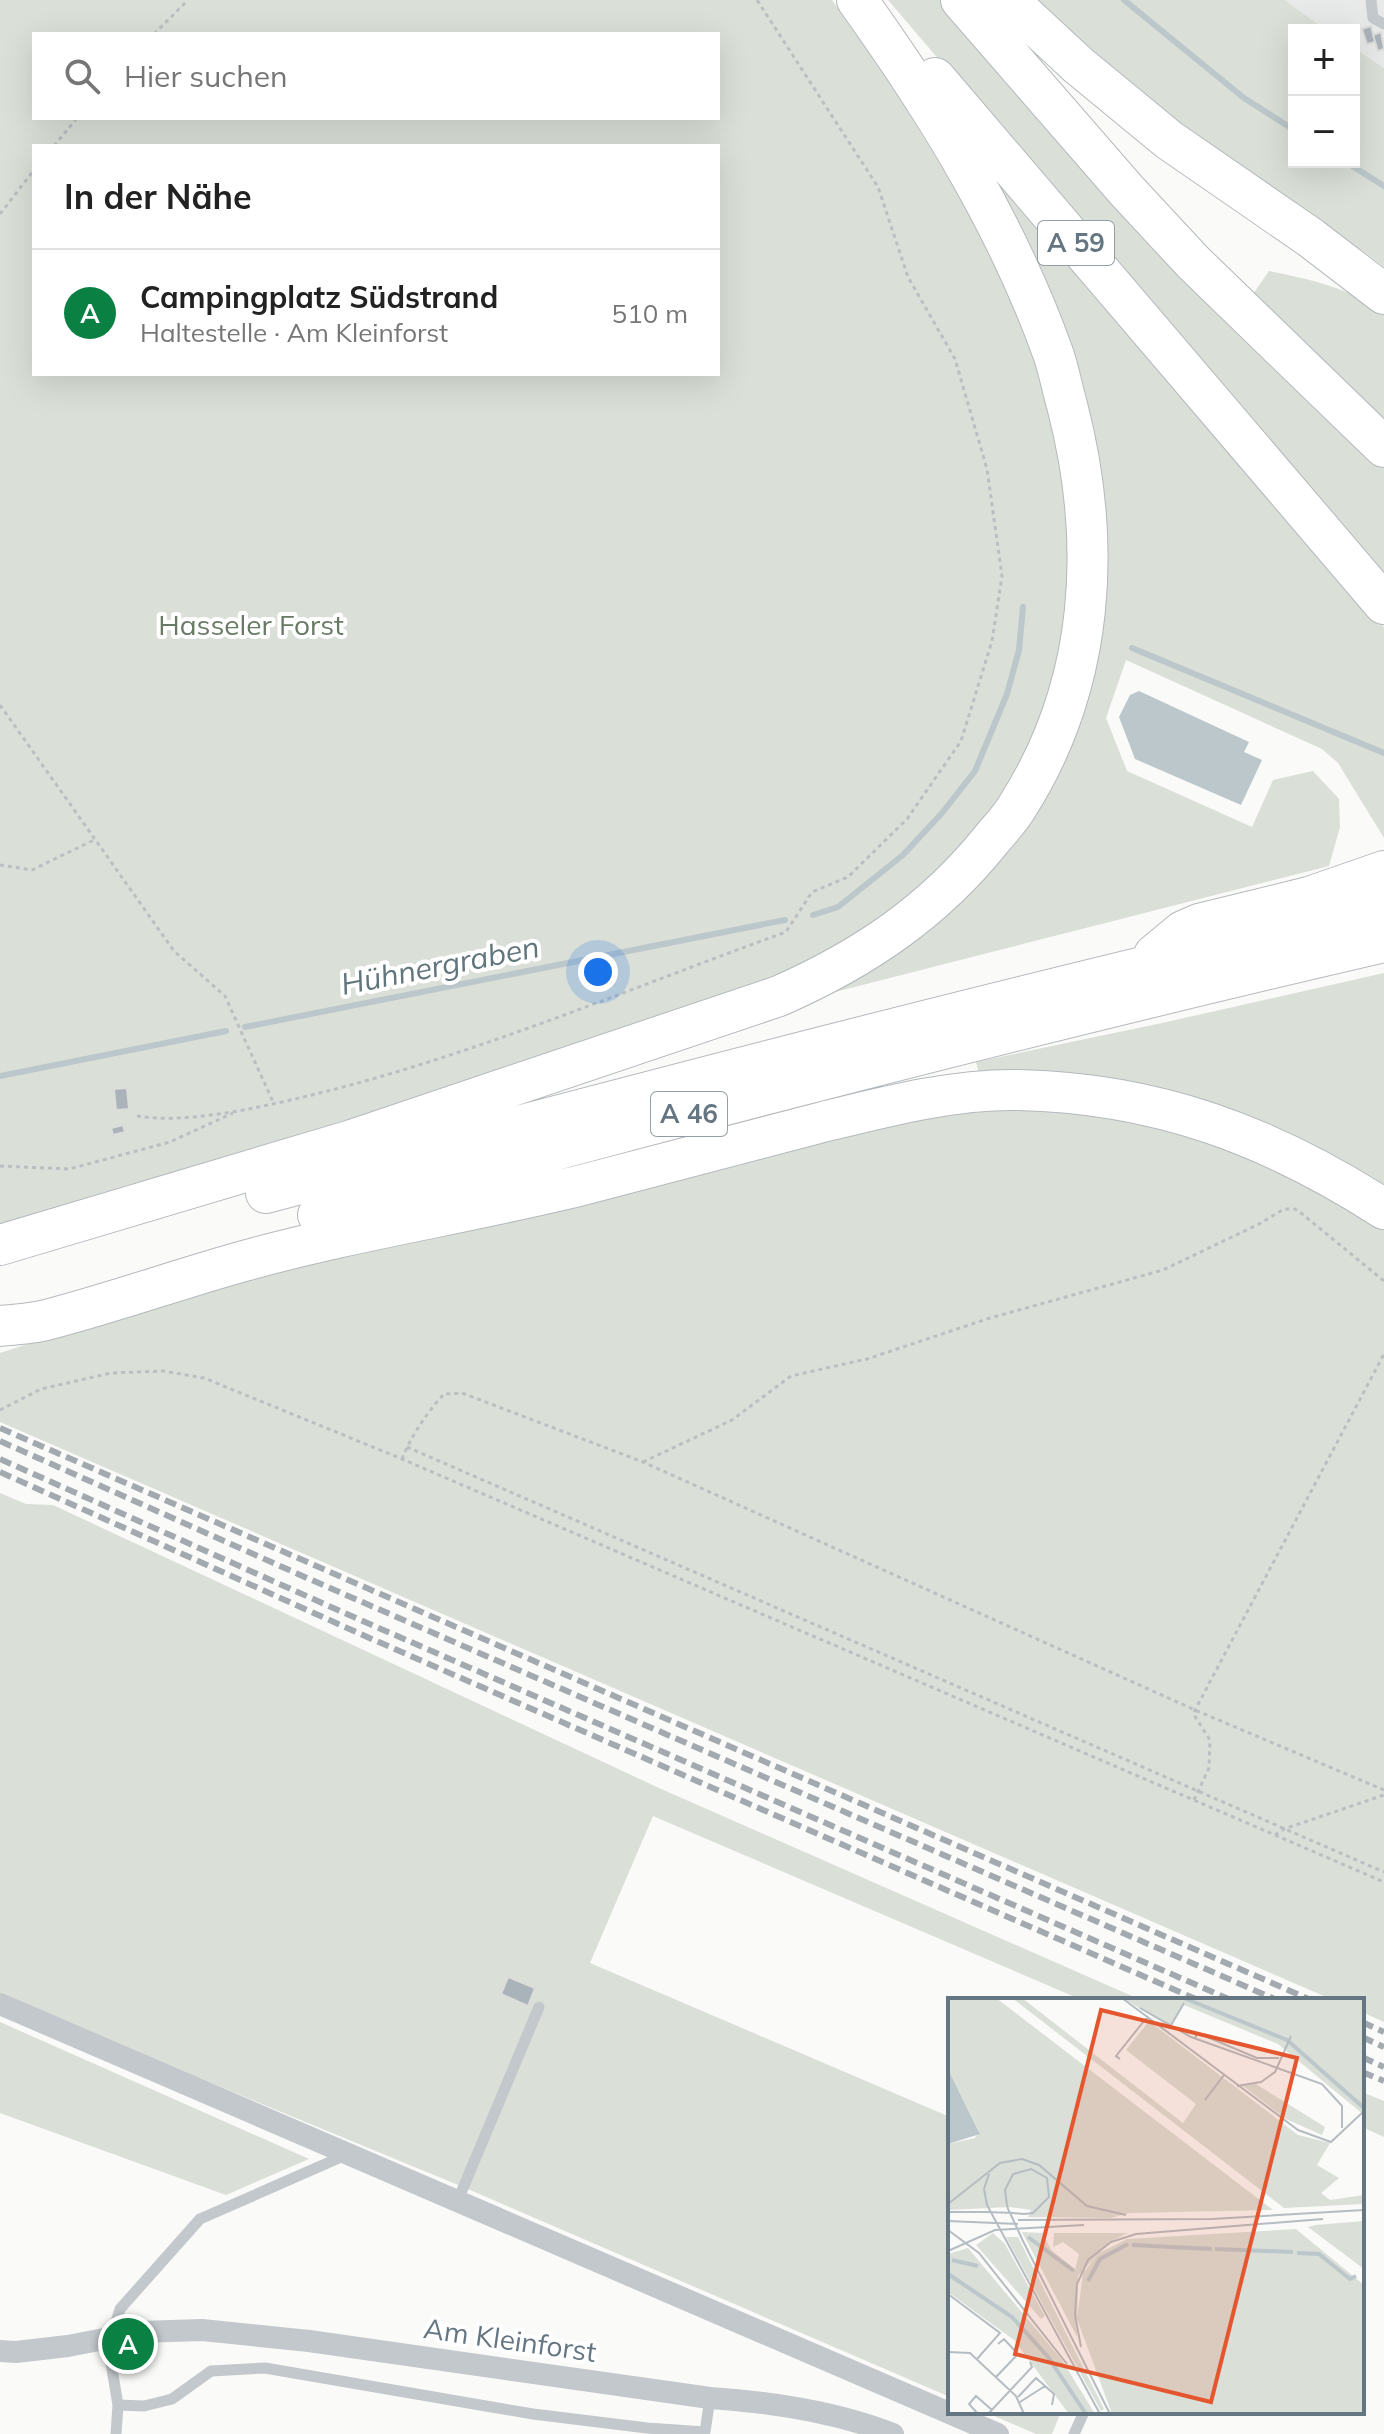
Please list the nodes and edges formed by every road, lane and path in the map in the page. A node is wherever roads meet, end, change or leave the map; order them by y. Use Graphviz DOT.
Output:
graph roads {
  1 [pos="188,0"];
  2 [pos="757,0"];
  3 [pos="857,0"];
  4 [pos="866,0"];
  5 [pos="961,0"];
  6 [pos="1008,0"];
  7 [pos="1371,0"];
  8 [pos="1384,24"];
  9 [pos="156,32"];
  10 [pos="75,120"];
  11 [pos="56,144"];
  12 [pos="32,173"];
  13 [pos="0,214"];
  14 [pos="1384,294"];
  15 [pos="1384,447"];
  16 [pos="1384,604"];
  17 [pos="0,705"];
  18 [pos="97,839"];
  19 [pos="0,865"];
  20 [pos="1384,871"];
  21 [pos="1384,910"];
  22 [pos="1384,942"];
  23 [pos="1137,969"];
  24 [pos="274,1104"];
  25 [pos="236,1112"];
  26 [pos="137,1116"];
  27 [pos="0,1166"];
  28 [pos="1384,1209"];
  29 [pos="0,1245"];
  30 [pos="0,1267"];
  31 [pos="1384,1281"];
  32 [pos="0,1312"];
  33 [pos="0,1326"];
  34 [pos="1384,1354"];
  35 [pos="0,1410"];
  36 [pos="407,1447"];
  37 [pos="402,1459"];
  38 [pos="643,1462"];
  39 [pos="1195,1710"];
  40 [pos="1198,1792"];
  41 [pos="1384,1793"];
  42 [pos="1194,1800"];
  43 [pos="1284,1829"];
  44 [pos="1275,1835"];
  45 [pos="1384,1872"];
  46 [pos="1384,1882"];
  47 [pos="0,2004"];
  48 [pos="539,2007"];
  49 [pos="349,2154"];
  50 [pos="458,2200"];
  51 [pos="115,2337"];
  52 [pos="0,2351"];
  53 [pos="710,2398"];
  54 [pos="118,2405"];
  55 [pos="948,2412"];
  56 [pos="952,2414"];
  57 [pos="1083,2414"];
  58 [pos="116,2434"];
  59 [pos="893,2434"];
  60 [pos="998,2434"];
  61 [pos="1074,2434"];
  1 -- 9 [label="path"];
  2 -- 24 [label="path"];
  3 -- 29 [label="highway"];
  4 -- 16 [label="highway, A 59"];
  5 -- 15 [label="highway, A 59"];
  6 -- 14 [label="highway"];
  7 -- 8 [label="lane"];
  10 -- 11 [label="path"];
  12 -- 13 [label="path"];
  17 -- 18 [label="path"];
  18 -- 19 [label="path"];
  18 -- 24 [label="path"];
  20 -- 23 [label="highway"];
  21 -- 23 [label="highway, A 46"];
  22 -- 32 [label="highway, A 46"];
  23 -- 30 [label="highway, A 46"];
  24 -- 25 [label="path"];
  25 -- 26 [label="path"];
  25 -- 27 [label="path"];
  28 -- 33 [label="highway"];
  31 -- 38 [label="path"];
  34 -- 39 [label="path"];
  35 -- 37 [label="path"];
  36 -- 37 [label="path"];
  36 -- 38 [label="path"];
  36 -- 40 [label="path"];
  37 -- 42 [label="path"];
  38 -- 39 [label="path"];
  39 -- 40 [label="path"];
  39 -- 41 [label="path"];
  40 -- 42 [label="path"];
  40 -- 43 [label="path"];
  41 -- 43 [label="path"];
  42 -- 44 [label="path"];
  43 -- 44 [label="path"];
  43 -- 45 [label="path"];
  44 -- 46 [label="path"];
  47 -- 49 [label="street"];
  48 -- 50 [label="lane"];
  49 -- 50 [label="street"];
  49 -- 51 [label="lane"];
  50 -- 55 [label="street"];
  51 -- 52 [label="street, Am Kleinforst"];
  51 -- 53 [label="street, Am Kleinforst"];
  51 -- 54 [label="lane"];
  53 -- 54 [label="lane"];
  53 -- 59 [label="street, Am Kleinforst"];
  54 -- 58 [label="lane"];
  56 -- 60 [label="street"];
  57 -- 61 [label="lane"];
}
